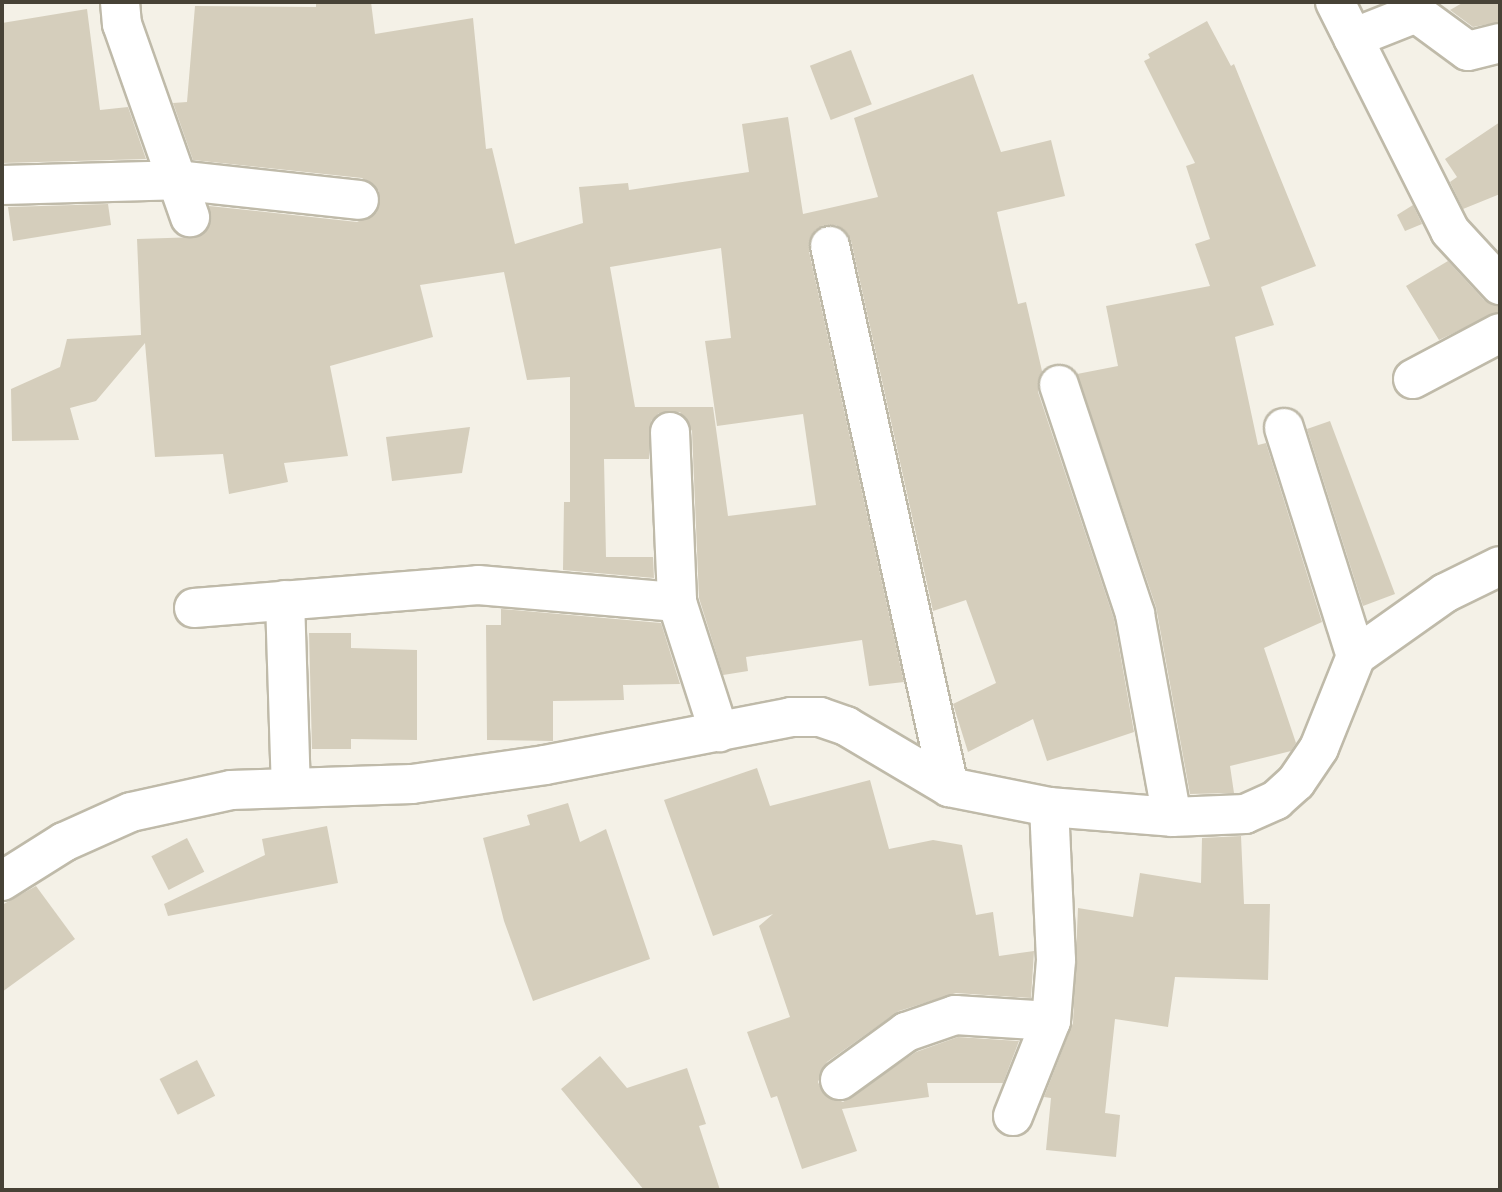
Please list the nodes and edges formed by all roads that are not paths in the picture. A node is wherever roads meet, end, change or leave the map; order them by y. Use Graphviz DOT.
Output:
graph roads {
  1 [pos="120,2"];
  2 [pos="1335,2"];
  3 [pos="1353,38"];
  4 [pos="1500,43"];
  5 [pos="176,180"];
  6 [pos="2,185"];
  7 [pos="359,200"];
  8 [pos="190,217"];
  9 [pos="830,246"];
  10 [pos="1500,285"];
  11 [pos="1500,332"];
  12 [pos="1412,379"];
  13 [pos="1059,385"];
  14 [pos="1284,428"];
  15 [pos="670,432"];
  16 [pos="1500,566"];
  17 [pos="285,600"];
  18 [pos="677,602"];
  19 [pos="194,608"];
  20 [pos="1356,656"];
  21 [pos="719,732"];
  22 [pos="949,787"];
  23 [pos="291,788"];
  24 [pos="1049,807"];
  25 [pos="1172,817"];
  26 [pos="2,881"];
  27 [pos="1051,1021"];
  28 [pos="840,1080"];
  29 [pos="1013,1116"];
  1 -- 5 [label="street"];
  2 -- 3 [label="street"];
  3 -- 4 [label="street"];
  3 -- 10 [label="street"];
  5 -- 6 [label="street"];
  5 -- 7 [label="street"];
  5 -- 8 [label="street"];
  9 -- 22 [label="street"];
  11 -- 12 [label="street"];
  13 -- 25 [label="street"];
  14 -- 20 [label="street"];
  15 -- 18 [label="street"];
  16 -- 20 [label="street"];
  17 -- 18 [label="street"];
  17 -- 19 [label="street"];
  17 -- 23 [label="street"];
  18 -- 21 [label="street"];
  20 -- 25 [label="street"];
  21 -- 22 [label="street"];
  21 -- 23 [label="street"];
  22 -- 24 [label="street"];
  23 -- 26 [label="street"];
  24 -- 25 [label="street"];
  24 -- 27 [label="street"];
  27 -- 28 [label="street"];
  27 -- 29 [label="street"];
}
